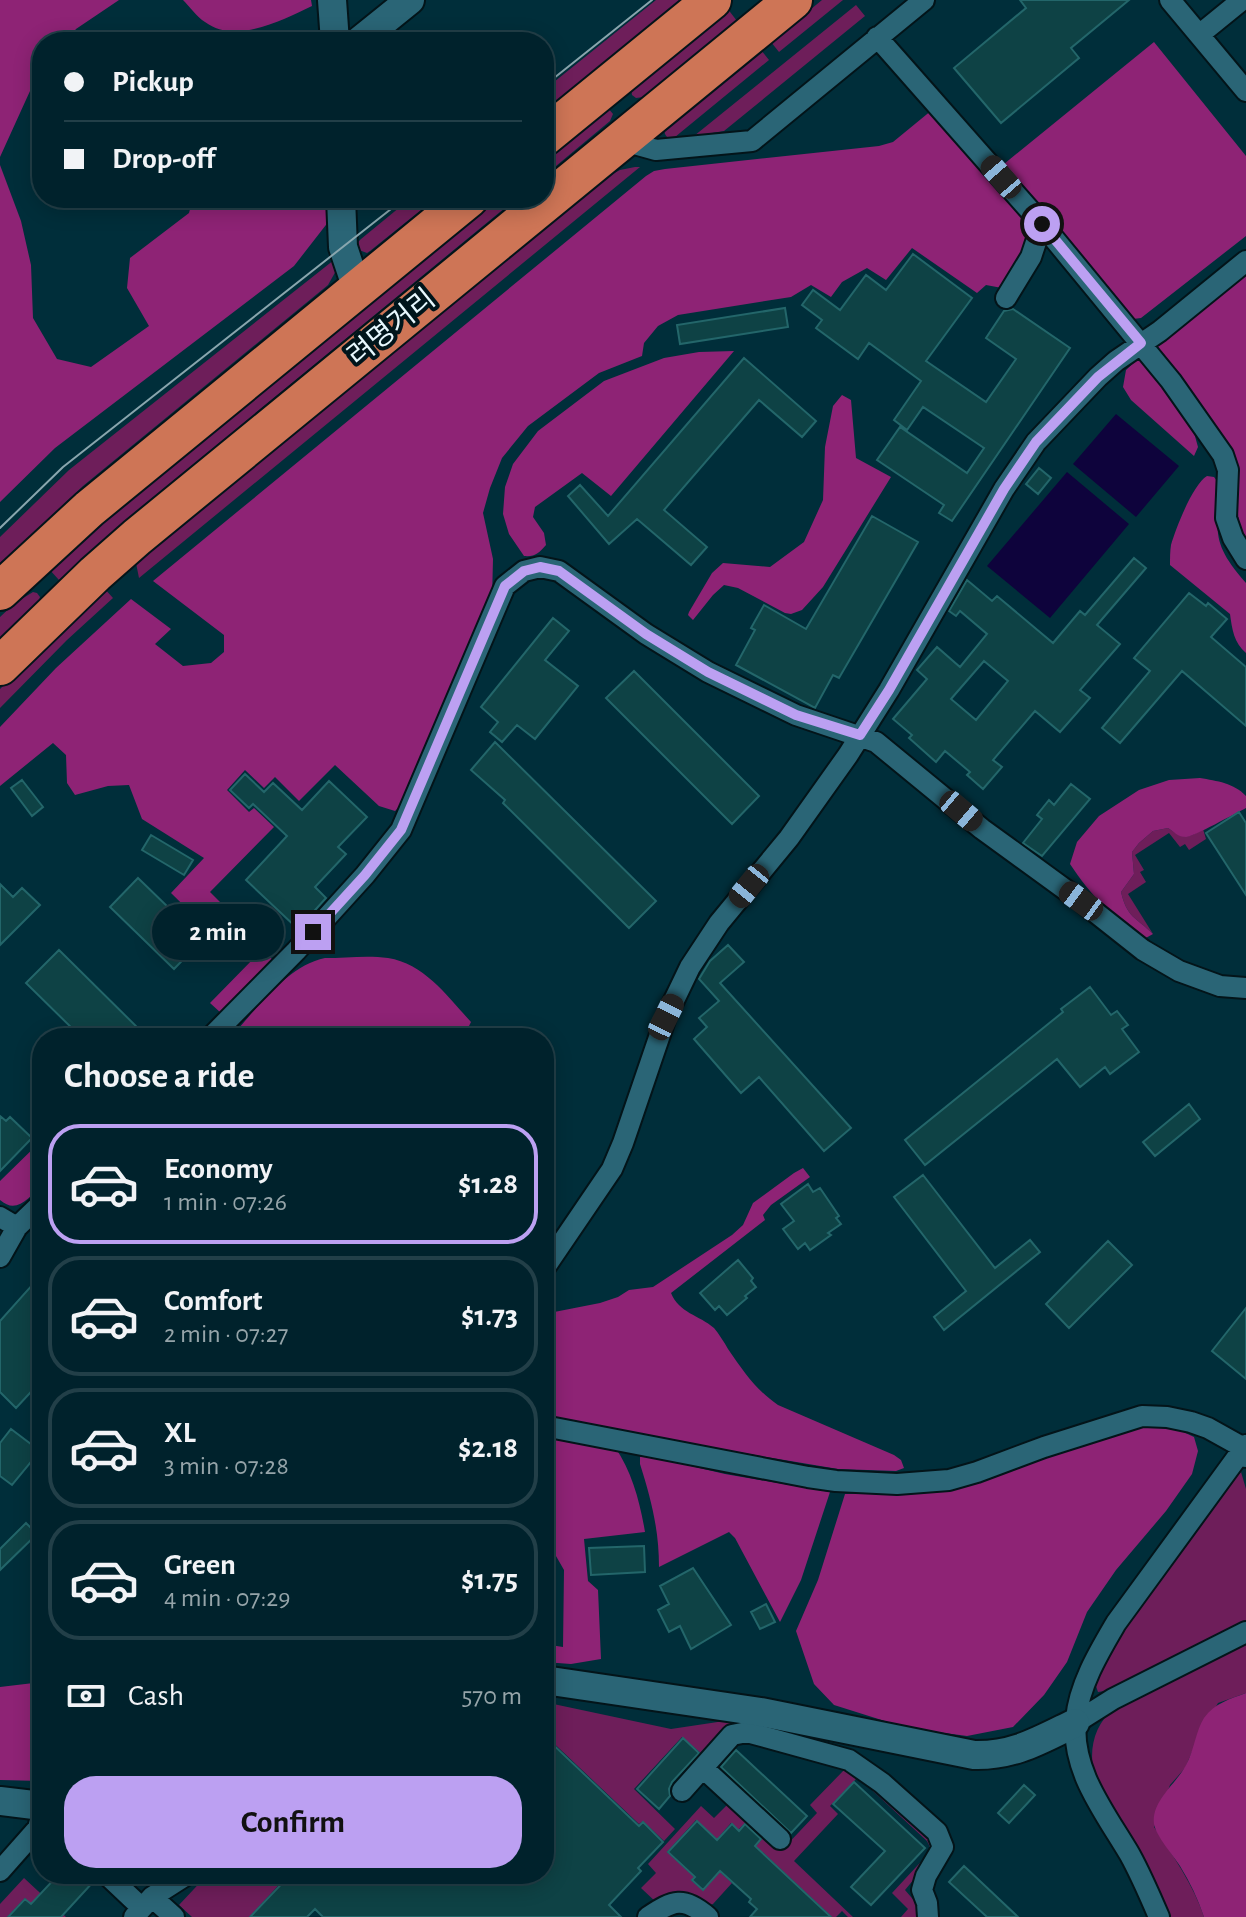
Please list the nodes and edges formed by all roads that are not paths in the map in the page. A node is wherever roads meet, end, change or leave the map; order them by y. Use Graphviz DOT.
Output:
graph roads {
  1 [pos="332,0"];
  2 [pos="410,0"];
  3 [pos="712,0"];
  4 [pos="793,0"];
  5 [pos="924,0"];
  6 [pos="1170,0"];
  7 [pos="1242,0"];
  8 [pos="334,32"];
  9 [pos="370,32"];
  10 [pos="1199,35"];
  11 [pos="877,37"];
  12 [pos="1246,91"];
  13 [pos="554,129"];
  14 [pos="627,136"];
  15 [pos="554,196"];
  16 [pos="341,208"];
  17 [pos="457,208"];
  18 [pos="539,208"];
  19 [pos="1042,224"];
  20 [pos="1246,261"];
  21 [pos="357,289"];
  22 [pos="1006,298"];
  23 [pos="1141,343"];
  24 [pos="1246,559"];
  25 [pos="0,591"];
  26 [pos="0,666"];
  27 [pos="860,735"];
  28 [pos="1246,988"];
  29 [pos="220,1028"];
  30 [pos="27,1216"];
  31 [pos="554,1254"];
  32 [pos="0,1257"];
  33 [pos="554,1428"];
  34 [pos="1245,1450"];
  35 [pos="1246,1632"];
  36 [pos="554,1681"];
  37 [pos="1075,1723"];
  38 [pos="703,1768"];
  39 [pos="682,1791"];
  40 [pos="0,1801"];
  41 [pos="32,1815"];
  42 [pos="32,1830"];
  43 [pos="780,1839"];
  44 [pos="0,1871"];
  45 [pos="117,1884"];
  46 [pos="174,1884"];
  47 [pos="143,1907"];
  48 [pos="174,1917"];
  49 [pos="648,1917"];
  50 [pos="708,1917"];
  51 [pos="928,1917"];
  52 [pos="1159,1917"];
  1 -- 8 [label="street"];
  2 -- 9 [label="street"];
  3 -- 13 [label="highway"];
  4 -- 14 [label="highway, 려명거리"];
  5 -- 11 [label="street"];
  6 -- 10 [label="street"];
  7 -- 10 [label="street"];
  10 -- 12 [label="street"];
  11 -- 14 [label="street"];
  11 -- 19 [label="street"];
  14 -- 15 [label="highway, 려명거리"];
  16 -- 21 [label="street"];
  17 -- 21 [label="highway, 려명거리"];
  18 -- 26 [label="highway, 려명거리"];
  19 -- 22 [label="street"];
  19 -- 23 [label="street"];
  20 -- 23 [label="street"];
  21 -- 25 [label="highway, 려명거리"];
  23 -- 24 [label="street"];
  23 -- 27 [label="street"];
  27 -- 28 [label="street"];
  27 -- 29 [label="street"];
  27 -- 31 [label="street"];
  30 -- 32 [label="street"];
  33 -- 34 [label="street"];
  34 -- 37 [label="street"];
  35 -- 37 [label="street"];
  36 -- 37 [label="street"];
  37 -- 52 [label="street"];
  38 -- 39 [label="street"];
  38 -- 43 [label="street"];
  38 -- 51 [label="street"];
  40 -- 41 [label="street"];
  42 -- 44 [label="street"];
  45 -- 47 [label="street"];
  46 -- 47 [label="street"];
  47 -- 48 [label="street"];
  49 -- 50 [label="street"];
}
